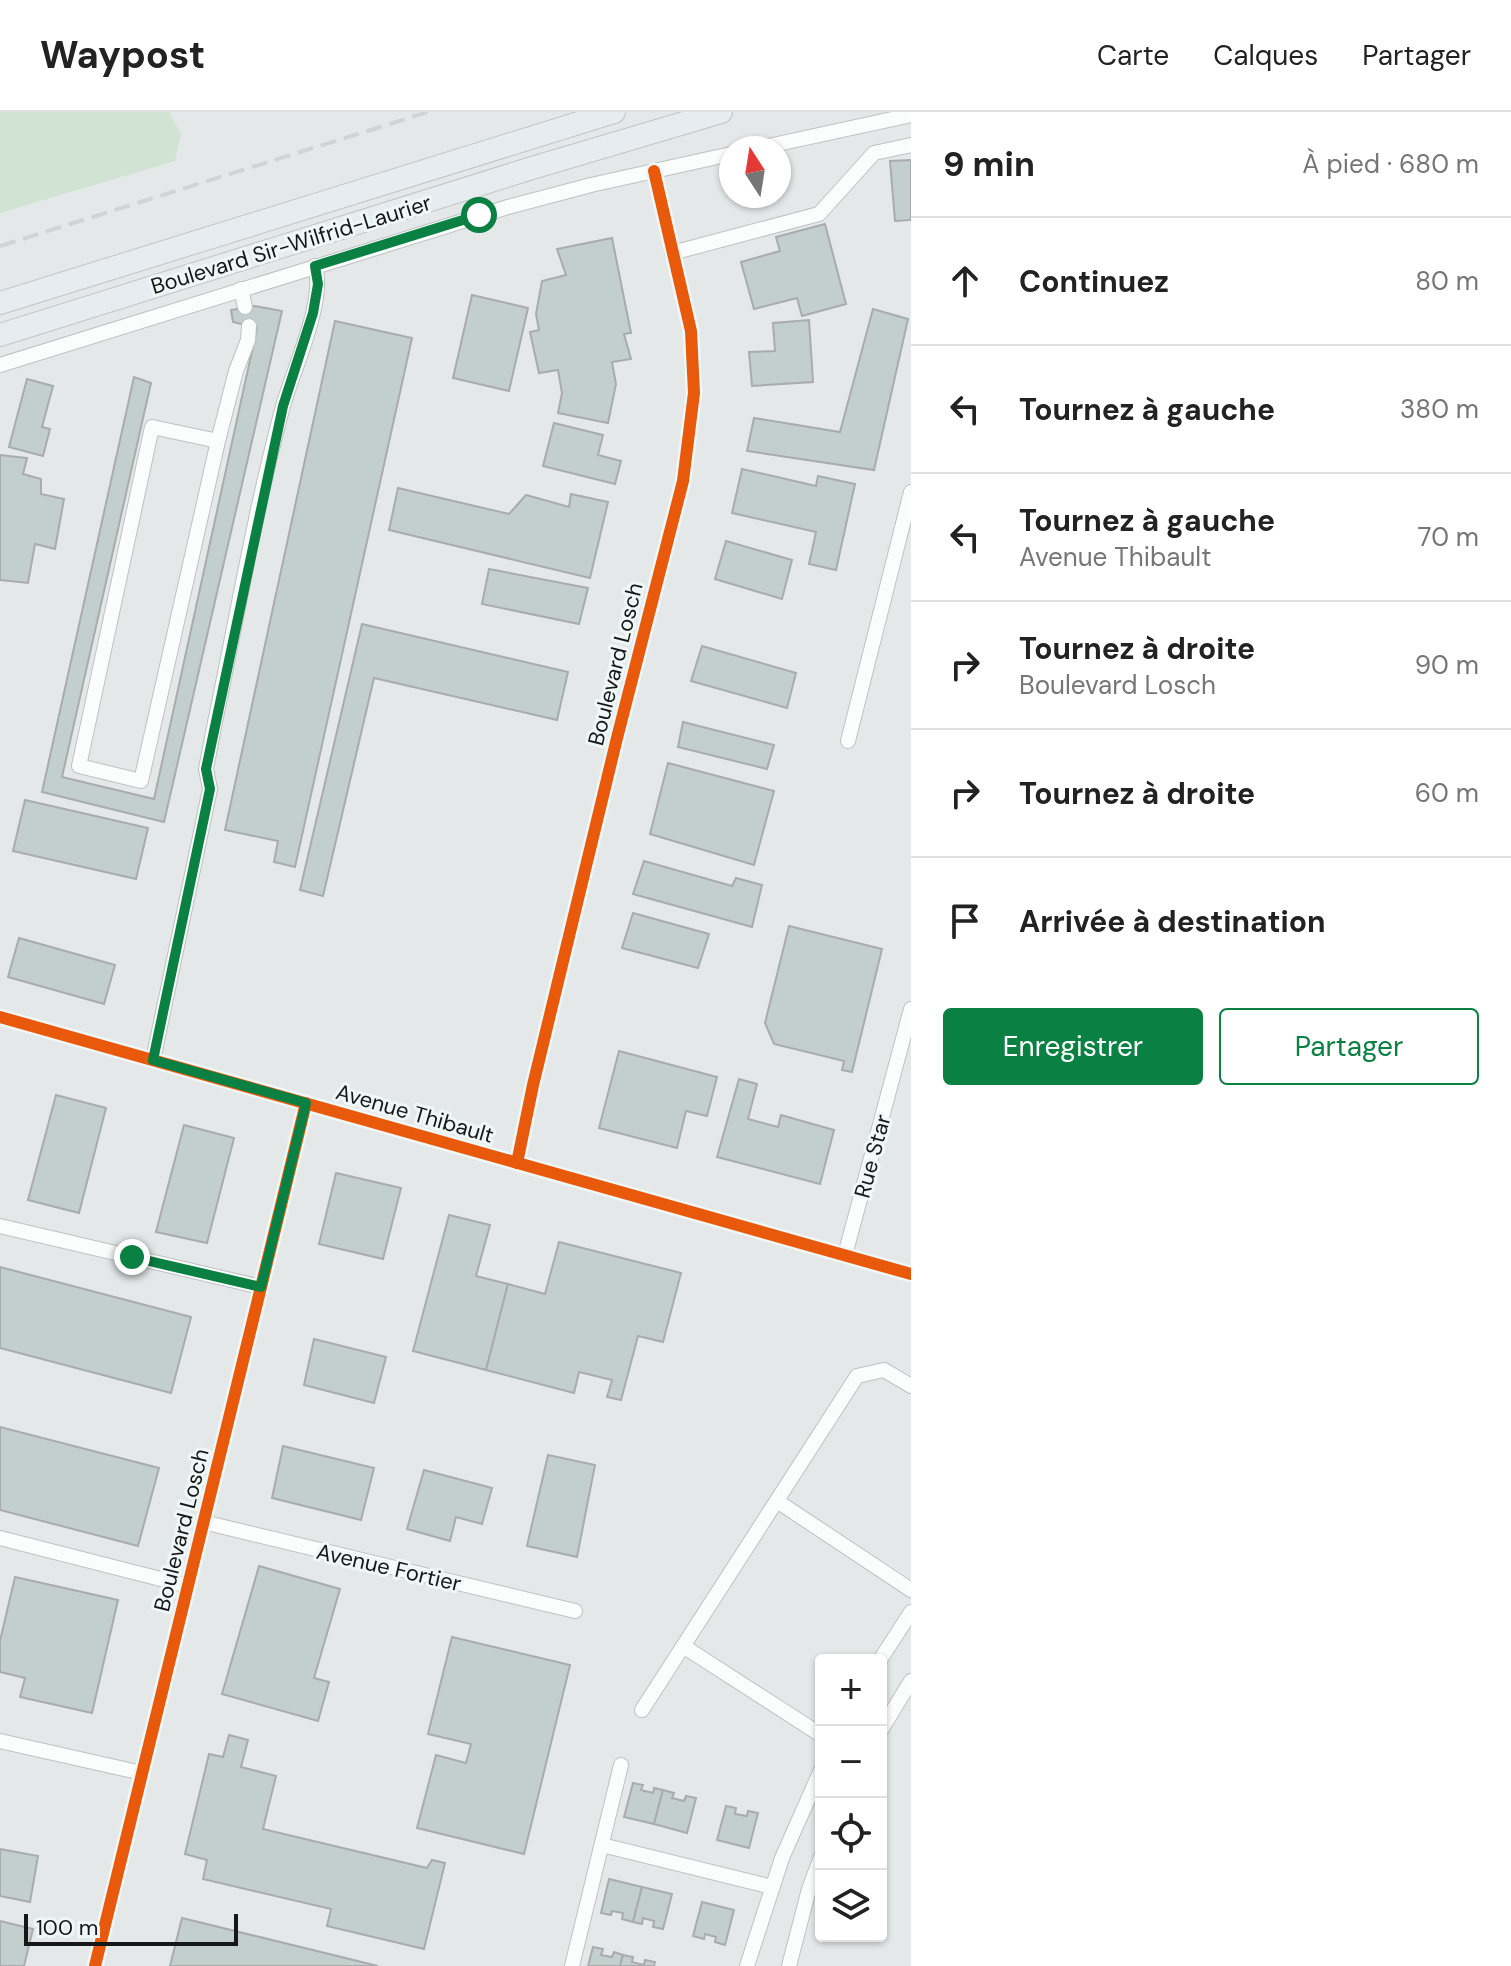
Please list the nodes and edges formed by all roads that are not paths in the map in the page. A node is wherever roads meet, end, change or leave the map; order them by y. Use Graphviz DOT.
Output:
graph roads {
  1 [pos="614,112"];
  2 [pos="721,112"];
  3 [pos="911,115"];
  4 [pos="791,141"];
  5 [pos="911,145"];
  6 [pos="719,157"];
  7 [pos="654,171"];
  8 [pos="672,253"];
  9 [pos="315,266"];
  10 [pos="241,289"];
  11 [pos="0,303"];
  12 [pos="245,307"];
  13 [pos="249,326"];
  14 [pos="0,335"];
  15 [pos="0,365"];
  16 [pos="218,441"];
  17 [pos="911,492"];
  18 [pos="848,741"];
  19 [pos="911,1009"];
  20 [pos="0,1017"];
  21 [pos="153,1060"];
  22 [pos="306,1103"];
  23 [pos="517,1163"];
  24 [pos="0,1226"];
  25 [pos="845,1255"];
  26 [pos="911,1274"];
  27 [pos="261,1287"];
  28 [pos="911,1386"];
  29 [pos="777,1501"];
  30 [pos="203,1522"];
  31 [pos="0,1538"];
  32 [pos="188,1586"];
  33 [pos="911,1590"];
  34 [pos="575,1611"];
  35 [pos="911,1612"];
  36 [pos="683,1646"];
  37 [pos="884,1654"];
  38 [pos="911,1681"];
  39 [pos="642,1710"];
  40 [pos="883,1726"];
  41 [pos="815,1731"];
  42 [pos="0,1741"];
  43 [pos="621,1765"];
  44 [pos="142,1773"];
  45 [pos="815,1782"];
  46 [pos="602,1845"];
  47 [pos="816,1870"];
  48 [pos="772,1887"];
  49 [pos="95,1966"];
  50 [pos="572,1966"];
  51 [pos="747,1966"];
  52 [pos="789,1966"];
  1 -- 11 [label="highway, Boulevard Sir-Wilfrid-Laurier"];
  2 -- 14 [label="highway, Boulevard Sir-Wilfrid-Laurier"];
  3 -- 4 [label="street"];
  5 -- 8 [label="street"];
  6 -- 7 [label="street, Boulevard Sir-Wilfrid-Laurier"];
  7 -- 8 [label="street, Boulevard Losch"];
  7 -- 9 [label="street, Boulevard Sir-Wilfrid-Laurier"];
  8 -- 23 [label="street, Boulevard Losch"];
  9 -- 10 [label="street, Boulevard Sir-Wilfrid-Laurier"];
  9 -- 21 [label="street"];
  10 -- 12 [label="street"];
  10 -- 15 [label="street, Boulevard Sir-Wilfrid-Laurier"];
  13 -- 16 [label="street"];
  16 -- 16 [label="street"];
  17 -- 18 [label="street"];
  19 -- 25 [label="street, Rue Star"];
  20 -- 21 [label="street, Avenue Thibault"];
  21 -- 22 [label="street, Avenue Thibault"];
  22 -- 23 [label="street, Avenue Thibault"];
  22 -- 27 [label="street, Boulevard Losch"];
  23 -- 25 [label="street, Avenue Thibault"];
  24 -- 27 [label="street"];
  25 -- 26 [label="street, Avenue Thibault"];
  27 -- 30 [label="street, Boulevard Losch"];
  28 -- 29 [label="street"];
  29 -- 33 [label="street"];
  29 -- 36 [label="street"];
  30 -- 32 [label="street, Boulevard Losch"];
  30 -- 34 [label="street, Avenue Fortier"];
  31 -- 32 [label="street"];
  32 -- 44 [label="street, Boulevard Losch"];
  35 -- 37 [label="street"];
  36 -- 39 [label="street"];
  36 -- 41 [label="street"];
  38 -- 40 [label="street"];
  42 -- 44 [label="street"];
  43 -- 46 [label="street"];
  44 -- 49 [label="street, Boulevard Losch"];
  45 -- 48 [label="street"];
  46 -- 48 [label="street"];
  46 -- 50 [label="street"];
  47 -- 52 [label="street"];
  48 -- 51 [label="street"];
}
